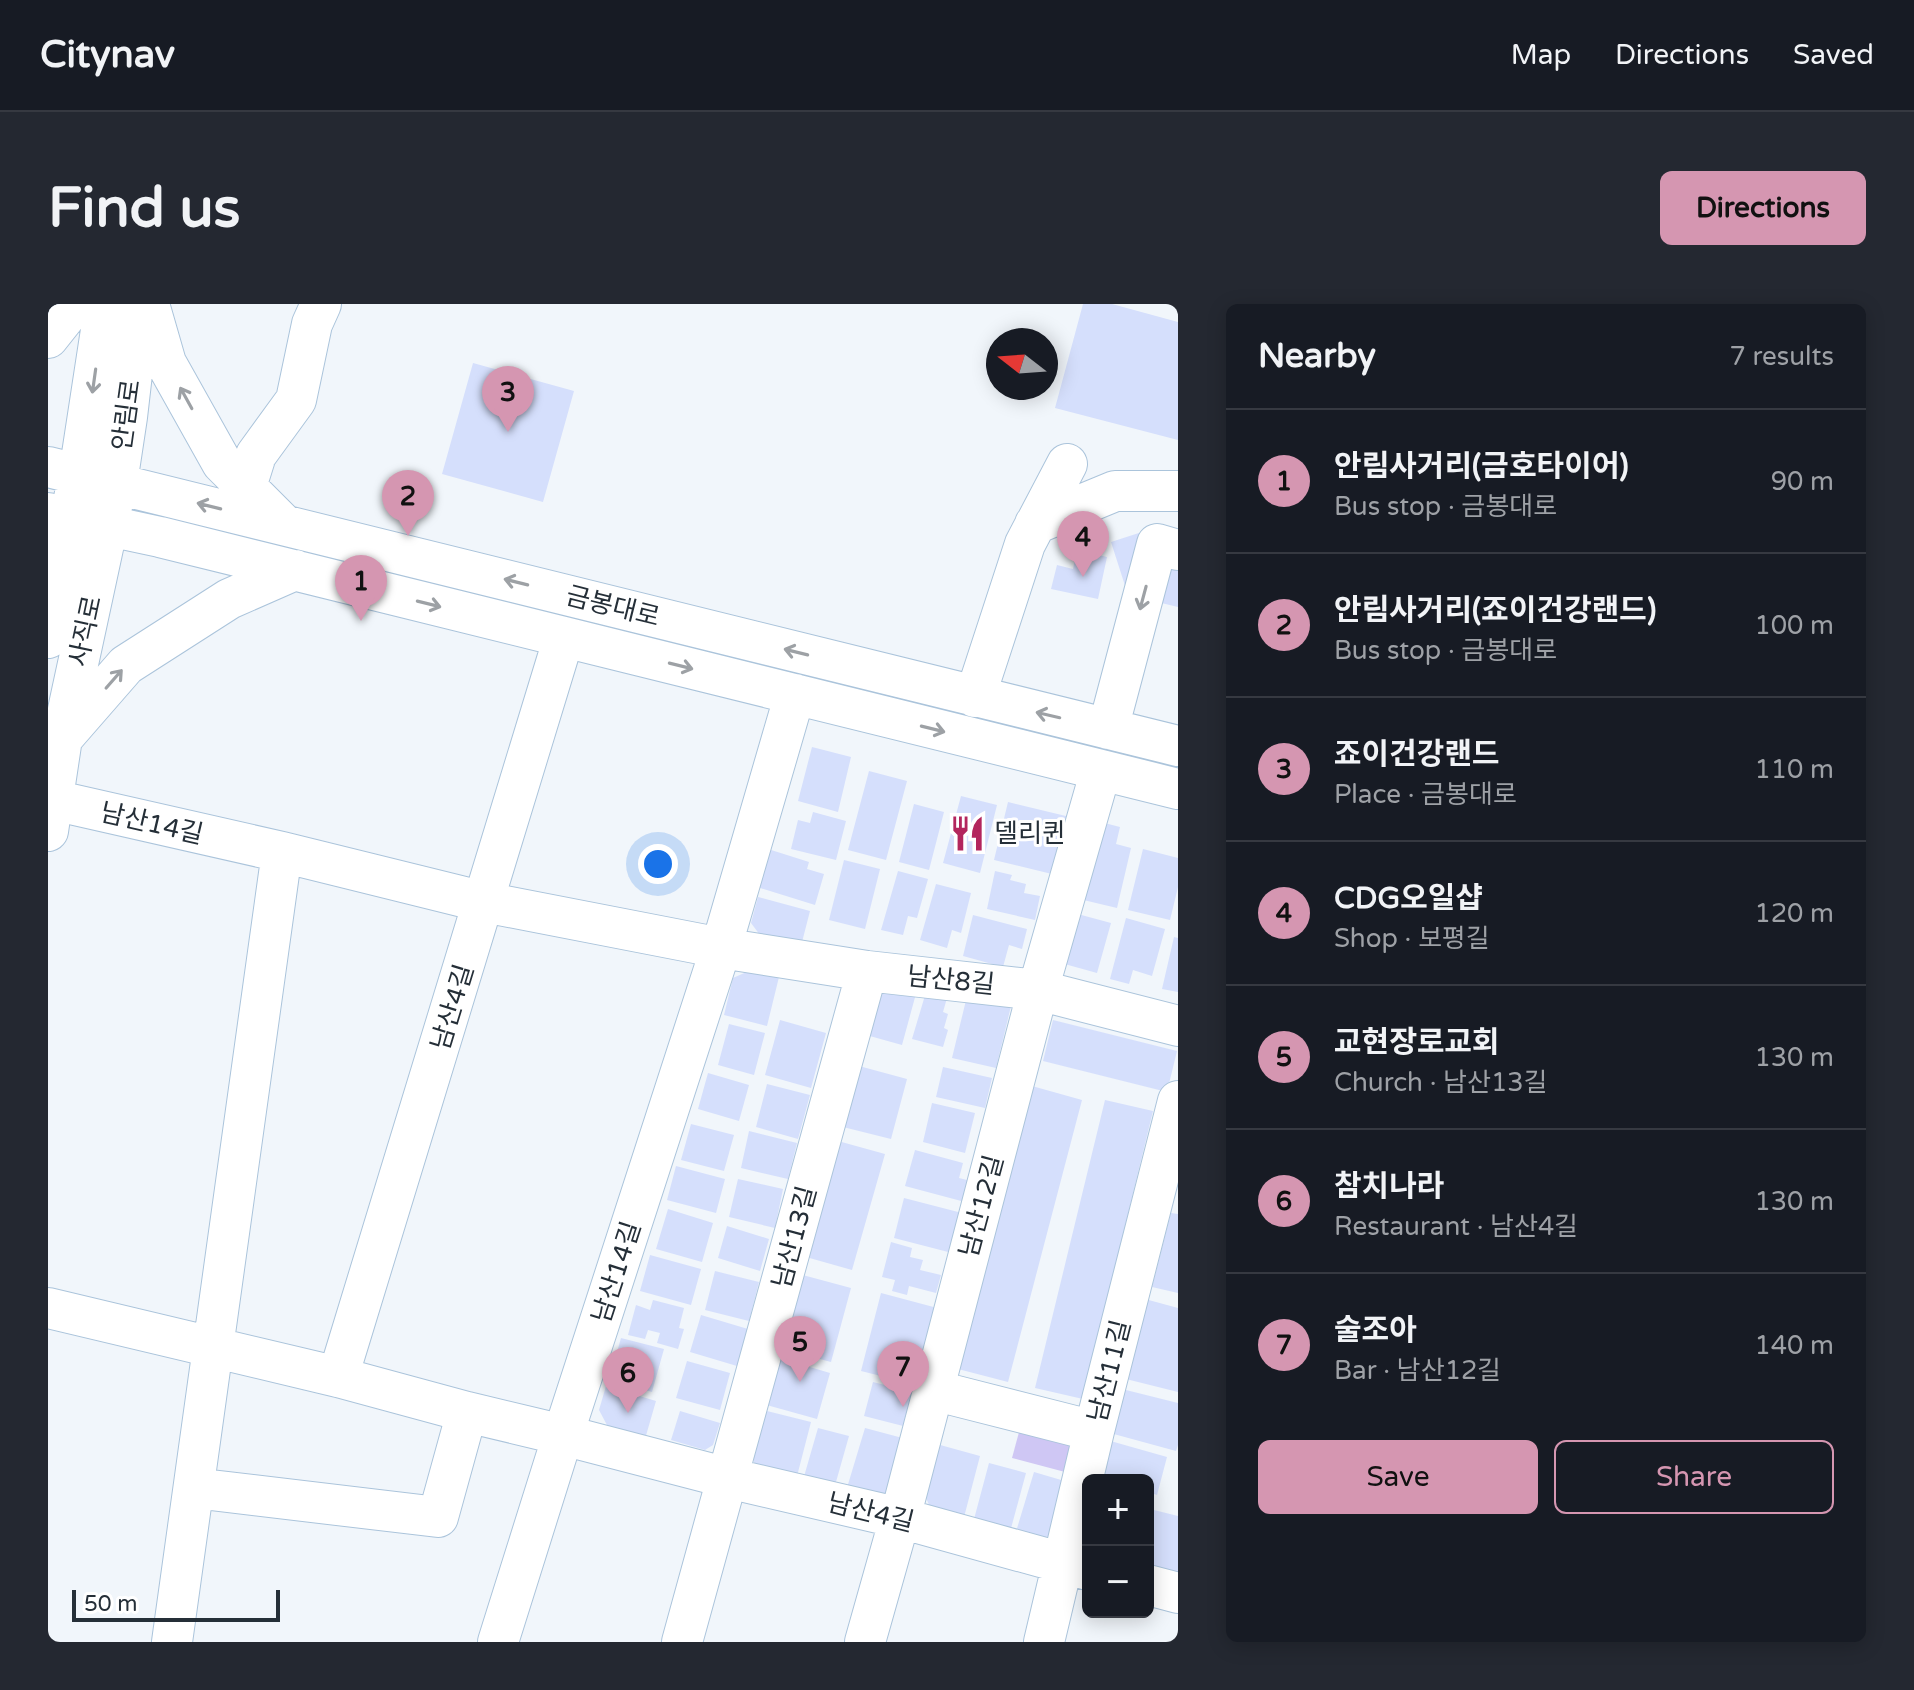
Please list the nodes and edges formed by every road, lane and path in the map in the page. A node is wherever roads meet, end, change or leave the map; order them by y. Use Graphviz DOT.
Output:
graph roads {
  1 [pos="75,304"];
  2 [pos="105,304"];
  3 [pos="140,304"];
  4 [pos="149,304"];
  5 [pos="321,304"];
  6 [pos="48,338"];
  7 [pos="1067,464"];
  8 [pos="64,470"];
  9 [pos="117,483"];
  10 [pos="246,487"];
  11 [pos="1178,491"];
  12 [pos="75,519"];
  13 [pos="1035,524"];
  14 [pos="284,525"];
  15 [pos="1178,550"];
  16 [pos="295,570"];
  17 [pos="564,637"];
  18 [pos="48,638"];
  19 [pos="795,694"];
  20 [pos="975,697"];
  21 [pos="1108,729"];
  22 [pos="62,738"];
  23 [pos="1178,746"];
  24 [pos="1101,770"];
  25 [pos="1178,789"];
  26 [pos="50,816"];
  27 [pos="282,852"];
  28 [pos="484,902"];
  29 [pos="721,948"];
  30 [pos="867,971"];
  31 [pos="1038,990"];
  32 [pos="1178,1026"];
  33 [pos="1178,1101"];
  34 [pos="48,1308"];
  35 [pos="214,1347"];
  36 [pos="338,1377"];
  37 [pos="933,1390"];
  38 [pos="467,1412"];
  39 [pos="1094,1431"];
  40 [pos="563,1435"];
  41 [pos="728,1478"];
  42 [pos="194,1488"];
  43 [pos="900,1518"];
  44 [pos="1075,1566"];
  45 [pos="1154,1587"];
  46 [pos="1178,1593"];
  47 [pos="172,1642"];
  48 [pos="498,1642"];
  49 [pos="682,1642"];
  50 [pos="865,1642"];
  51 [pos="1044,1642"];
  1 -- 6 [label="street"];
  2 -- 8 [label="street, 안림로, one-way"];
  3 -- 9 [label="street, 안림로"];
  10 -- 4 [label="street, one-way"];
  5 -- 10 [label="street"];
  7 -- 13 [label="street"];
  8 -- 9 [label="street, 금봉대로"];
  8 -- 12 [label="street, 안림로"];
  9 -- 12 [label="street, 안림로"];
  14 -- 9 [label="street, 금봉대로, one-way"];
  10 -- 14 [label="street"];
  11 -- 13 [label="street"];
  12 -- 16 [label="street, 금봉대로"];
  12 -- 18 [label="street, 사직로"];
  12 -- 22 [label="street, 사직로"];
  13 -- 20 [label="street"];
  20 -- 14 [label="street, 금봉대로, one-way"];
  15 -- 21 [label="street, one-way"];
  16 -- 17 [label="street, 금봉대로, one-way"];
  22 -- 16 [label="street, one-way"];
  17 -- 19 [label="street, 금봉대로, one-way"];
  17 -- 28 [label="street, 남산4길"];
  19 -- 24 [label="street, 금봉대로, one-way"];
  19 -- 29 [label="street, 남산14길"];
  21 -- 20 [label="street, 금봉대로, one-way"];
  21 -- 23 [label="street, 금봉대로"];
  22 -- 26 [label="street, 사직로"];
  24 -- 25 [label="street, 금봉대로"];
  24 -- 31 [label="street, 남산12길"];
  26 -- 27 [label="street, 남산14길"];
  27 -- 28 [label="street, 남산14길"];
  27 -- 35 [label="street"];
  28 -- 29 [label="street, 남산14길"];
  28 -- 36 [label="street, 남산4길"];
  29 -- 30 [label="street, 남산8길"];
  29 -- 40 [label="street, 남산14길"];
  30 -- 31 [label="street, 남산8길"];
  30 -- 41 [label="street, 남산13길"];
  31 -- 32 [label="street, 남산8길"];
  31 -- 37 [label="street, 남산12길"];
  33 -- 39 [label="street, 남산11길"];
  34 -- 35 [label="street, 남산4길"];
  35 -- 36 [label="street, 남산4길"];
  35 -- 42 [label="street"];
  36 -- 38 [label="street, 남산4길"];
  37 -- 39 [label="street"];
  37 -- 43 [label="street, 남산12길"];
  38 -- 40 [label="street, 남산4길"];
  38 -- 42 [label="street"];
  39 -- 44 [label="street, 남산11길"];
  40 -- 41 [label="street, 남산4길"];
  40 -- 48 [label="street, 남산14길"];
  41 -- 43 [label="street, 남산4길"];
  41 -- 49 [label="street, 남산13길"];
  42 -- 47 [label="street"];
  43 -- 44 [label="street, 남산4길"];
  43 -- 50 [label="street, 남산12길"];
  44 -- 51 [label="street, 남산11길"];
  45 -- 46 [label="street"];
}
